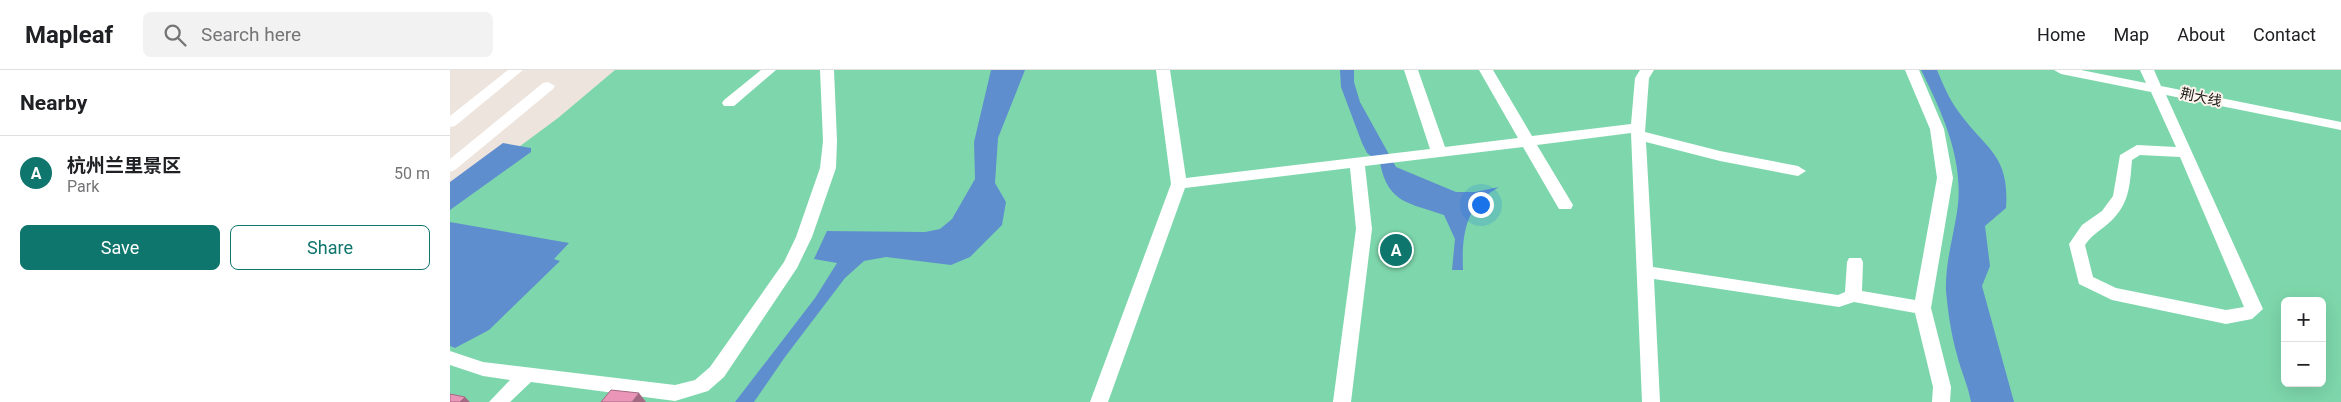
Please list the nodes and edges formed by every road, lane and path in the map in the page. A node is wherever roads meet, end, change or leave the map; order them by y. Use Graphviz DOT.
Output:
graph roads {
  1 [pos="516,70"];
  2 [pos="769,70"];
  3 [pos="827,70"];
  4 [pos="1163,70"];
  5 [pos="1411,70"];
  6 [pos="1486,70"];
  7 [pos="1647,70"];
  8 [pos="1912,70"];
  9 [pos="2060,70"];
  10 [pos="2147,70"];
  11 [pos="548,86"];
  12 [pos="2156,87"];
  13 [pos="729,103"];
  14 [pos="450,123"];
  15 [pos="2341,126"];
  16 [pos="1638,131"];
  17 [pos="1526,142"];
  18 [pos="1439,152"];
  19 [pos="2186,152"];
  20 [pos="1357,162"];
  21 [pos="450,167"];
  22 [pos="1798,171"];
  23 [pos="1179,184"];
  24 [pos="1565,205"];
  25 [pos="1855,262"];
  26 [pos="1645,272"];
  27 [pos="1853,296"];
  28 [pos="1922,308"];
  29 [pos="450,358"];
  30 [pos="528,375"];
  31 [pos="672,397"];
  32 [pos="498,402"];
  33 [pos="1099,402"];
  34 [pos="1342,402"];
  35 [pos="1651,402"];
  36 [pos="1941,402"];
  1 -- 14 [label="street"];
  2 -- 13 [label="street"];
  3 -- 31 [label="street"];
  4 -- 23 [label="street"];
  5 -- 18 [label="street"];
  6 -- 17 [label="street"];
  7 -- 16 [label="street"];
  8 -- 28 [label="street"];
  9 -- 12 [label="street, 荆大线"];
  10 -- 12 [label="street"];
  11 -- 21 [label="street"];
  12 -- 15 [label="street, 荆大线"];
  12 -- 19 [label="street"];
  16 -- 17 [label="street"];
  16 -- 22 [label="street"];
  16 -- 26 [label="street"];
  17 -- 18 [label="street"];
  17 -- 24 [label="street"];
  18 -- 20 [label="street"];
  19 -- 19 [label="street"];
  20 -- 23 [label="street"];
  20 -- 34 [label="street"];
  23 -- 33 [label="street"];
  25 -- 27 [label="street"];
  26 -- 27 [label="street"];
  26 -- 35 [label="street"];
  27 -- 28 [label="street"];
  28 -- 36 [label="street"];
  29 -- 30 [label="street"];
  30 -- 31 [label="street"];
  30 -- 32 [label="street"];
}
